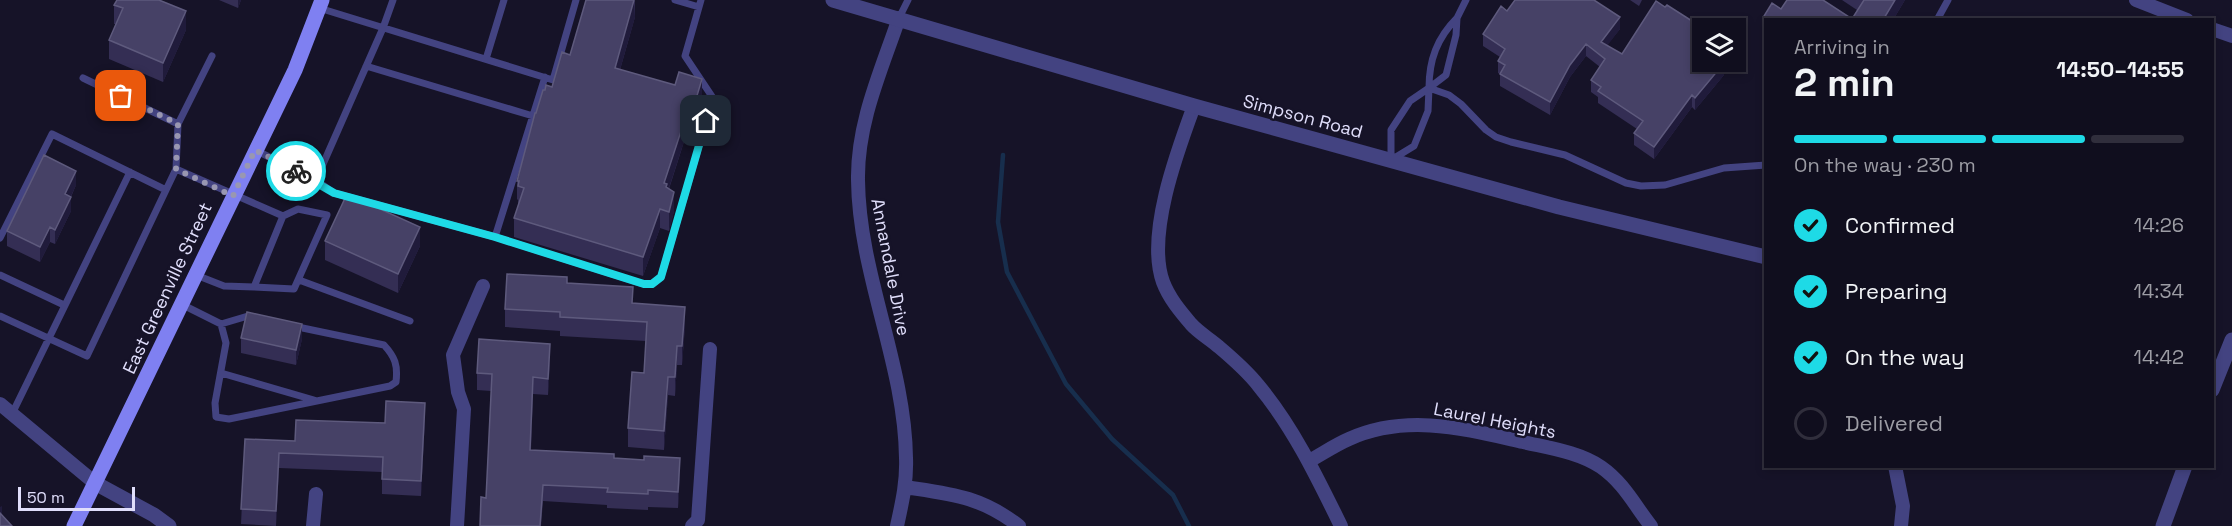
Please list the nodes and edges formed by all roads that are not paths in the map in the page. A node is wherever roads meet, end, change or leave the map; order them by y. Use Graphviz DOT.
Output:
graph roads {
  1 [pos="393,0"];
  2 [pos="504,0"];
  3 [pos="576,0"];
  4 [pos="675,0"];
  5 [pos="833,0"];
  6 [pos="908,0"];
  7 [pos="1466,0"];
  8 [pos="1948,0"];
  9 [pos="2136,0"];
  10 [pos="321,4"];
  11 [pos="700,4"];
  12 [pos="899,18"];
  13 [pos="1457,18"];
  14 [pos="1939,18"];
  15 [pos="2182,18"];
  16 [pos="383,28"];
  17 [pos="2214,30"];
  18 [pos="2232,36"];
  19 [pos="212,56"];
  20 [pos="486,59"];
  21 [pos="366,66"];
  22 [pos="545,77"];
  23 [pos="83,78"];
  24 [pos="1429,88"];
  25 [pos="1194,106"];
  26 [pos="533,116"];
  27 [pos="178,124"];
  28 [pos="255,150"];
  29 [pos="1391,160"];
  30 [pos="1764,165"];
  31 [pos="176,169"];
  32 [pos="130,172"];
  33 [pos="316,180"];
  34 [pos="166,190"];
  35 [pos="233,196"];
  36 [pos="283,216"];
  37 [pos="495,237"];
  38 [pos="0,238"];
  39 [pos="1764,257"];
  40 [pos="194,274"];
  41 [pos="0,275"];
  42 [pos="299,280"];
  43 [pos="483,286"];
  44 [pos="254,287"];
  45 [pos="181,304"];
  46 [pos="64,305"];
  47 [pos="0,316"];
  48 [pos="259,319"];
  49 [pos="410,321"];
  50 [pos="282,323"];
  51 [pos="221,324"];
  52 [pos="48,338"];
  53 [pos="2232,340"];
  54 [pos="710,349"];
  55 [pos="2222,366"];
  56 [pos="221,373"];
  57 [pos="2214,385"];
  58 [pos="316,400"];
  59 [pos="0,404"];
  60 [pos="12,414"];
  61 [pos="1309,461"];
  62 [pos="1895,468"];
  63 [pos="2184,468"];
  64 [pos="95,483"];
  65 [pos="905,487"];
  66 [pos="316,494"];
  67 [pos="74,526"];
  68 [pos="169,526"];
  69 [pos="313,526"];
  70 [pos="457,526"];
  71 [pos="692,526"];
  72 [pos="897,526"];
  73 [pos="1019,526"];
  74 [pos="1341,526"];
  75 [pos="1651,526"];
  76 [pos="1901,526"];
  77 [pos="2163,526"];
  1 -- 16 [label="lane"];
  2 -- 20 [label="lane"];
  3 -- 22 [label="lane"];
  4 -- 11 [label="lane"];
  5 -- 12 [label="street, Simpson Road"];
  6 -- 12 [label="lane"];
  7 -- 13 [label="lane"];
  8 -- 14 [label="lane"];
  9 -- 15 [label="street"];
  10 -- 16 [label="lane"];
  10 -- 28 [label="main road, East Greenville Street"];
  11 -- 37 [label="lane"];
  12 -- 25 [label="street, Simpson Road"];
  12 -- 65 [label="street, Annandale Drive"];
  13 -- 24 [label="lane"];
  13 -- 24 [label="lane"];
  16 -- 20 [label="lane"];
  16 -- 21 [label="lane"];
  17 -- 18 [label="street"];
  19 -- 27 [label="lane"];
  20 -- 22 [label="lane"];
  21 -- 26 [label="lane"];
  21 -- 33 [label="lane"];
  22 -- 26 [label="lane"];
  23 -- 27 [label="lane"];
  24 -- 29 [label="lane"];
  24 -- 29 [label="lane"];
  24 -- 30 [label="lane"];
  25 -- 29 [label="street, Simpson Road"];
  25 -- 61 [label="street"];
  26 -- 37 [label="lane"];
  27 -- 31 [label="lane"];
  28 -- 33 [label="lane"];
  28 -- 35 [label="main road, East Greenville Street"];
  29 -- 39 [label="street, Simpson Road"];
  31 -- 34 [label="lane"];
  31 -- 35 [label="lane"];
  32 -- 34 [label="lane"];
  32 -- 38 [label="lane"];
  32 -- 46 [label="lane"];
  33 -- 37 [label="lane"];
  34 -- 52 [label="lane"];
  35 -- 36 [label="lane"];
  35 -- 40 [label="main road, East Greenville Street"];
  36 -- 42 [label="lane"];
  36 -- 44 [label="lane"];
  40 -- 44 [label="lane"];
  40 -- 45 [label="main road, East Greenville Street"];
  41 -- 46 [label="lane"];
  42 -- 44 [label="lane"];
  42 -- 49 [label="lane"];
  43 -- 70 [label="street"];
  45 -- 51 [label="lane"];
  45 -- 64 [label="main road, East Greenville Street"];
  46 -- 52 [label="lane"];
  47 -- 52 [label="lane"];
  48 -- 51 [label="lane"];
  50 -- 58 [label="lane"];
  51 -- 56 [label="lane"];
  52 -- 60 [label="lane"];
  53 -- 55 [label="street"];
  54 -- 71 [label="street"];
  55 -- 57 [label="street"];
  56 -- 58 [label="lane"];
  56 -- 58 [label="lane"];
  59 -- 60 [label="street"];
  60 -- 64 [label="street"];
  61 -- 74 [label="street"];
  61 -- 75 [label="street, Laurel Heights"];
  62 -- 76 [label="street"];
  63 -- 77 [label="street"];
  64 -- 67 [label="main road, East Greenville Street"];
  64 -- 68 [label="street"];
  65 -- 72 [label="street, Annandale Drive"];
  65 -- 73 [label="street"];
  66 -- 69 [label="street"];
}
